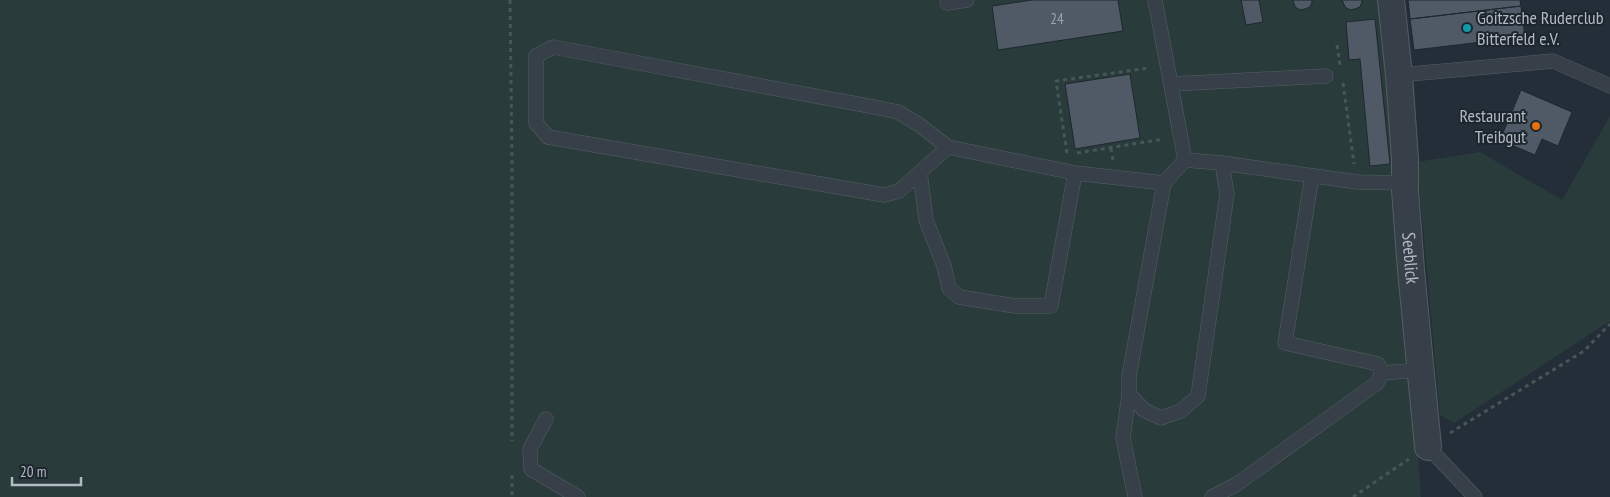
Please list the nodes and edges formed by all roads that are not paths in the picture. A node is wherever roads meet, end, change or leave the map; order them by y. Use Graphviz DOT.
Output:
graph roads {
  1 [pos="967,0"];
  2 [pos="1155,0"];
  3 [pos="1391,0"];
  4 [pos="947,3"];
  5 [pos="1399,75"];
  6 [pos="1326,76"];
  7 [pos="1171,84"];
  8 [pos="1610,86"];
  9 [pos="948,146"];
  10 [pos="1185,160"];
  11 [pos="1222,163"];
  12 [pos="920,172"];
  13 [pos="1075,173"];
  14 [pos="1312,176"];
  15 [pos="1164,183"];
  16 [pos="1405,183"];
  17 [pos="1421,370"];
  18 [pos="1382,373"];
  19 [pos="1129,394"];
  20 [pos="546,419"];
  21 [pos="1428,447"];
  22 [pos="578,497"];
  23 [pos="1135,497"];
  24 [pos="1212,497"];
  25 [pos="1475,497"];
  1 -- 4 [label="lane"];
  2 -- 7 [label="lane"];
  3 -- 5 [label="street, Seeblick"];
  5 -- 8 [label="lane"];
  5 -- 16 [label="street, Seeblick"];
  6 -- 7 [label="lane"];
  7 -- 10 [label="lane"];
  9 -- 12 [label="lane"];
  9 -- 12 [label="lane"];
  9 -- 13 [label="lane"];
  10 -- 11 [label="lane"];
  10 -- 15 [label="lane"];
  11 -- 14 [label="lane"];
  11 -- 19 [label="lane"];
  12 -- 13 [label="lane"];
  13 -- 15 [label="lane"];
  14 -- 16 [label="lane"];
  14 -- 18 [label="lane"];
  15 -- 19 [label="lane"];
  16 -- 17 [label="street, Seeblick"];
  17 -- 18 [label="lane"];
  17 -- 21 [label="street, Seeblick"];
  18 -- 24 [label="lane"];
  19 -- 23 [label="lane"];
  20 -- 22 [label="lane"];
  21 -- 25 [label="lane"];
}
